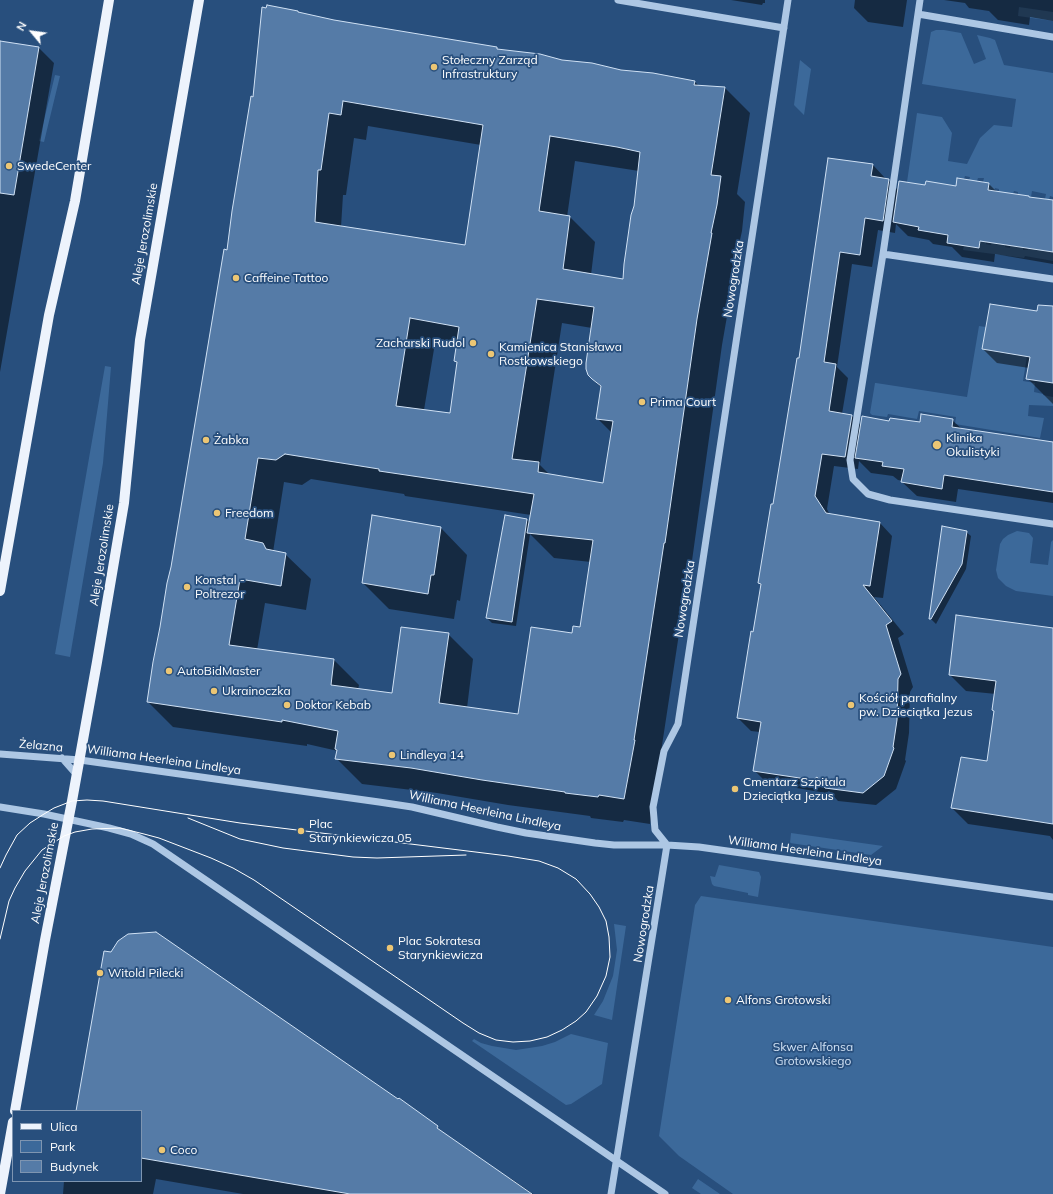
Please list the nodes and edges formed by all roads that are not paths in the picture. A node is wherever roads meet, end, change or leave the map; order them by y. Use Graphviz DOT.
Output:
graph roads {
  1 [pos="109,0"];
  2 [pos="199,0"];
  3 [pos="618,0"];
  4 [pos="788,0"];
  5 [pos="920,0"];
  6 [pos="918,14"];
  7 [pos="784,28"];
  8 [pos="1053,37"];
  9 [pos="883,254"];
  10 [pos="1053,279"];
  11 [pos="1053,524"];
  12 [pos="0,591"];
  13 [pos="0,754"];
  14 [pos="62,758"];
  15 [pos="80,760"];
  16 [pos="77,775"];
  17 [pos="0,807"];
  18 [pos="68,819"];
  19 [pos="667,845"];
  20 [pos="1053,897"];
  21 [pos="15,1110"];
  22 [pos="12,1128"];
  23 [pos="616,1160"];
  24 [pos="0,1194"];
  25 [pos="611,1194"];
  26 [pos="665,1194"];
  1 -- 12 [label="main road"];
  2 -- 15 [label="main road, Aleje Jerozolimskie"];
  3 -- 7 [label="street"];
  4 -- 7 [label="street, Nowogrodzka"];
  5 -- 6 [label="street"];
  6 -- 8 [label="street"];
  6 -- 9 [label="street"];
  7 -- 19 [label="street, Nowogrodzka"];
  9 -- 10 [label="street"];
  9 -- 11 [label="street"];
  13 -- 14 [label="street, Żelazna"];
  14 -- 15 [label="street, Żelazna"];
  14 -- 16 [label="street"];
  15 -- 16 [label="main road, Aleje Jerozolimskie"];
  15 -- 19 [label="street, Williama Heerleina Lindleya"];
  16 -- 18 [label="main road, Aleje Jerozolimskie"];
  17 -- 18 [label="street"];
  18 -- 21 [label="main road, Aleje Jerozolimskie"];
  18 -- 23 [label="street"];
  19 -- 20 [label="street, Williama Heerleina Lindleya"];
  19 -- 23 [label="street, Nowogrodzka"];
  22 -- 24 [label="main road"];
  23 -- 25 [label="street, Nowogrodzka"];
  23 -- 26 [label="street"];
}
